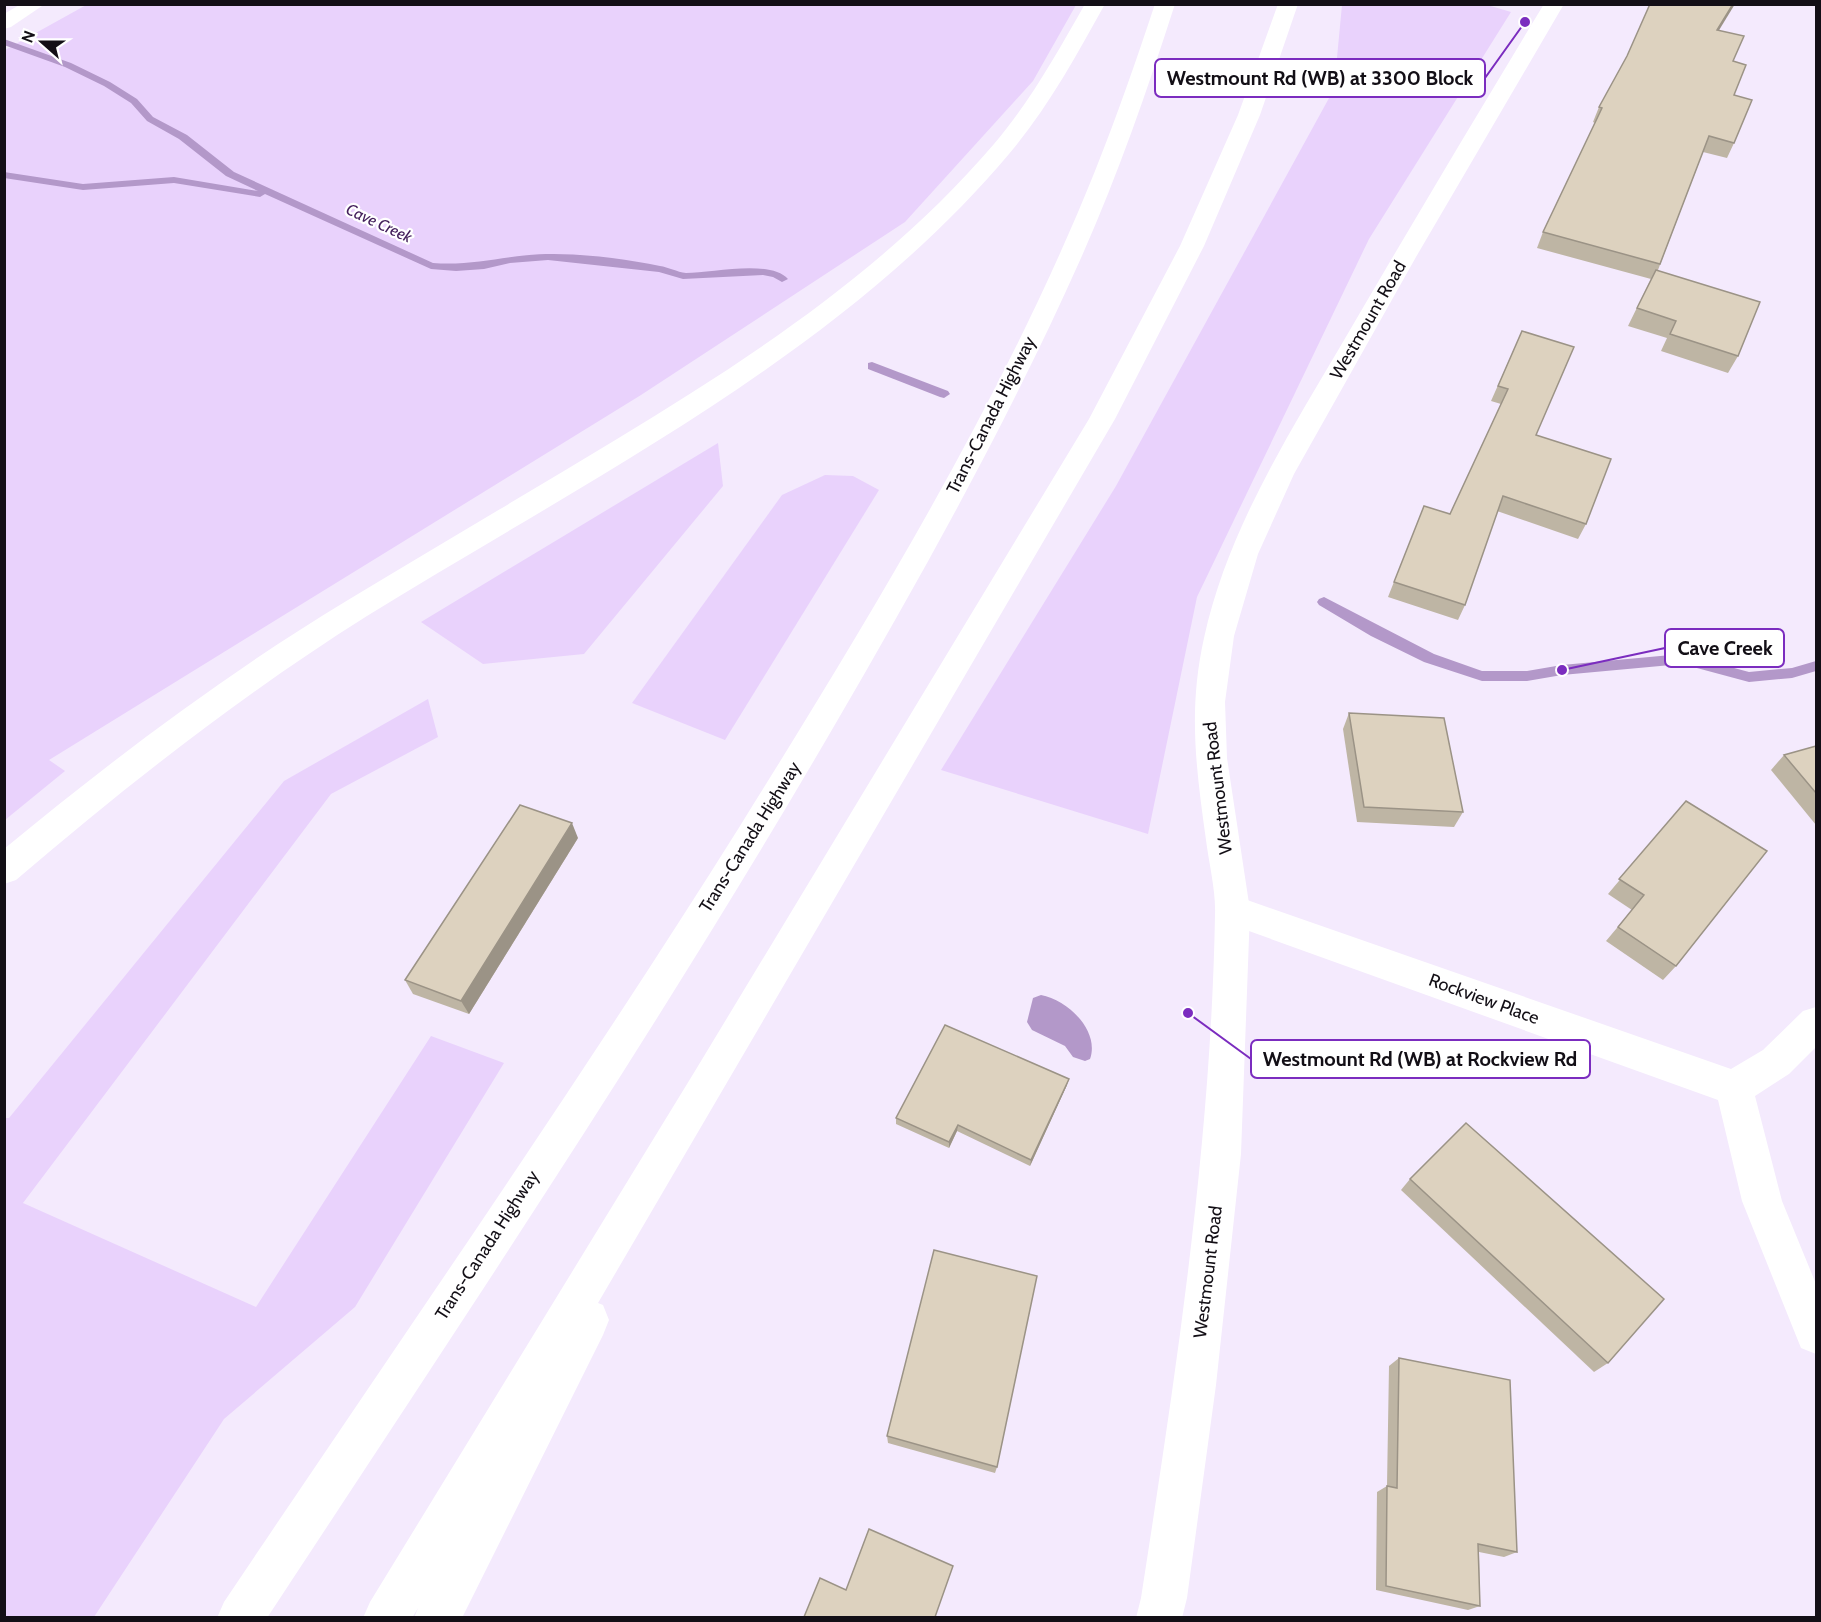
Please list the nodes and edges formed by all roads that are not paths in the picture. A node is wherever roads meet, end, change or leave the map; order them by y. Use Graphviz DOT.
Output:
graph roads {
  1 [pos="36,4"];
  2 [pos="1095,4"];
  3 [pos="1165,4"];
  4 [pos="1288,4"];
  5 [pos="1554,4"];
  6 [pos="4,22"];
  7 [pos="4,870"];
  8 [pos="1233,910"];
  9 [pos="1816,1023"];
  10 [pos="708,1083"];
  11 [pos="1734,1089"];
  12 [pos="1816,1333"];
  13 [pos="240,1617"];
  14 [pos="386,1617"];
  15 [pos="437,1617"];
  16 [pos="1159,1617"];
  1 -- 6 [label="main road"];
  2 -- 7 [label="main road"];
  3 -- 13 [label="main road, Trans-Canada Highway"];
  4 -- 10 [label="main road"];
  5 -- 8 [label="main road, Westmount Road"];
  8 -- 11 [label="main road, Rockview Place"];
  8 -- 16 [label="main road, Westmount Road"];
  9 -- 11 [label="main road"];
  10 -- 14 [label="main road"];
  10 -- 15 [label="main road"];
  11 -- 12 [label="main road"];
}
